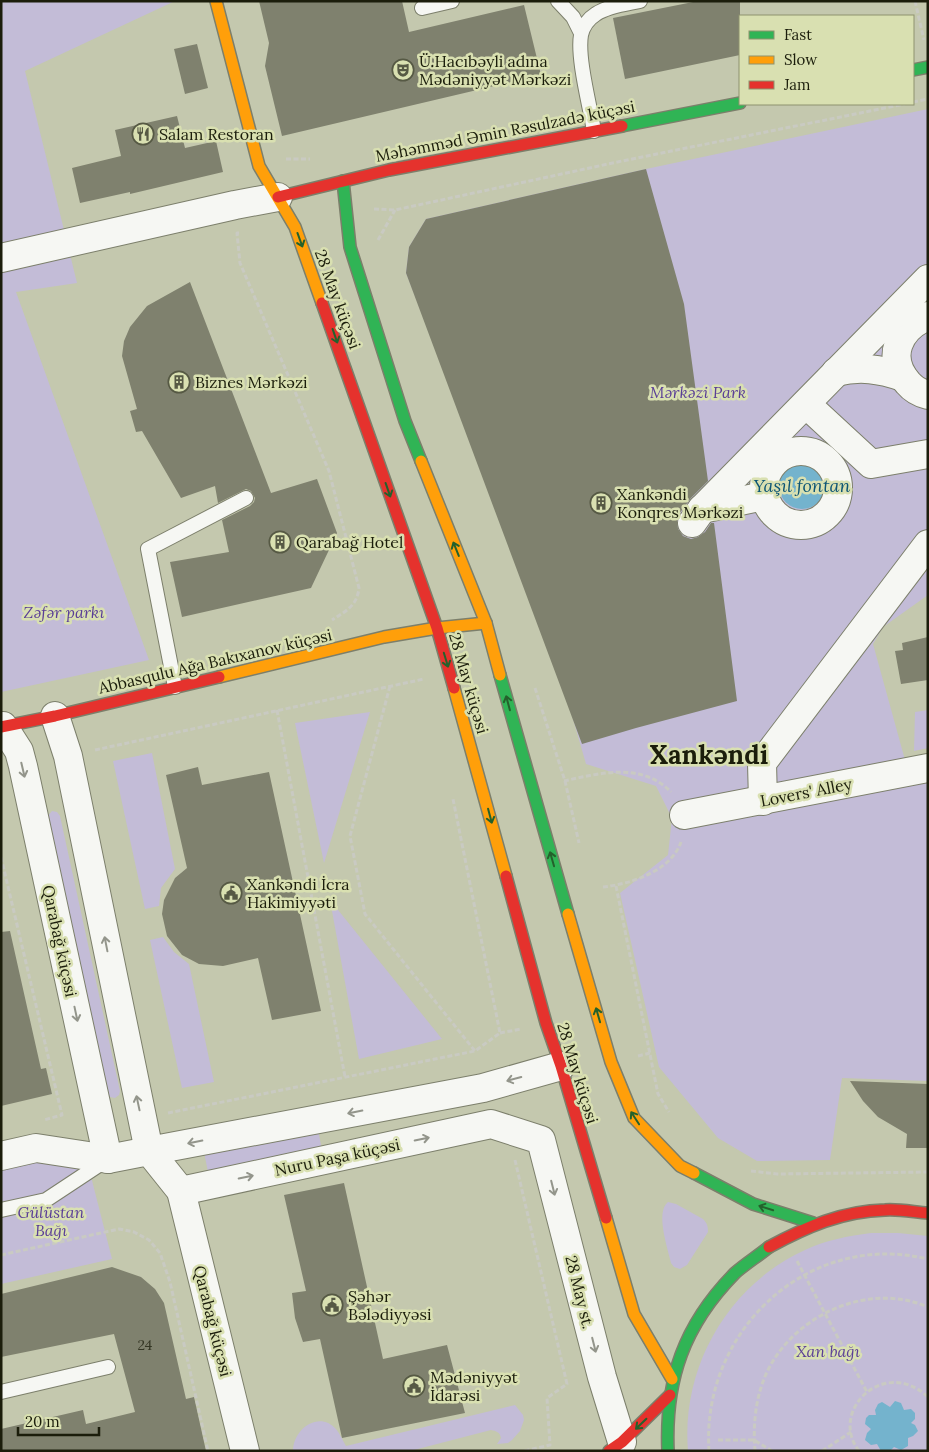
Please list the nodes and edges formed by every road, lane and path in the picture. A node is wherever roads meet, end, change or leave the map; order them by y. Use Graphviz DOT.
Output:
graph roads {
  1 [pos="216,1"];
  2 [pos="452,1"];
  3 [pos="558,1"];
  4 [pos="640,1"];
  5 [pos="915,1"];
  6 [pos="422,8"];
  7 [pos="581,33"];
  8 [pos="925,43"];
  9 [pos="928,67"];
  10 [pos="914,70"];
  11 [pos="928,99"];
  12 [pos="914,102"];
  13 [pos="739,103"];
  14 [pos="900,105"];
  15 [pos="594,130"];
  16 [pos="343,181"];
  17 [pos="278,197"];
  18 [pos="395,210"];
  19 [pos="237,233"];
  20 [pos="1,258"];
  21 [pos="928,279"];
  22 [pos="928,316"];
  23 [pos="836,372"];
  24 [pos="903,377"];
  25 [pos="928,395"];
  26 [pos="806,404"];
  27 [pos="784,425"];
  28 [pos="798,450"];
  29 [pos="928,454"];
  30 [pos="764,496"];
  31 [pos="246,498"];
  32 [pos="928,544"];
  33 [pos="329,622"];
  34 [pos="486,623"];
  35 [pos="437,628"];
  36 [pos="450,673"];
  37 [pos="390,686"];
  38 [pos="175,687"];
  39 [pos="277,710"];
  40 [pos="55,716"];
  41 [pos="2,726"];
  42 [pos="90,751"];
  43 [pos="928,768"];
  44 [pos="582,777"];
  45 [pos="452,793"];
  46 [pos="763,801"];
  47 [pos="684,815"];
  48 [pos="1,857"];
  49 [pos="616,886"];
  50 [pos="603,887"];
  51 [pos="475,1052"];
  52 [pos="561,1066"];
  53 [pos="345,1077"];
  54 [pos="162,1114"];
  55 [pos="670,1114"];
  56 [pos="62,1115"];
  57 [pos="541,1140"];
  58 [pos="148,1150"];
  59 [pos="1,1156"];
  60 [pos="515,1158"];
  61 [pos="108,1159"];
  62 [pos="748,1171"];
  63 [pos="928,1172"];
  64 [pos="181,1191"];
  65 [pos="1,1210"];
  66 [pos="928,1213"];
  67 [pos="812,1223"];
  68 [pos="1,1256"];
  69 [pos="928,1259"];
  70 [pos="796,1260"];
  71 [pos="804,1275"];
  72 [pos="928,1307"];
  73 [pos="825,1312"];
  74 [pos="108,1367"];
  75 [pos="672,1379"];
  76 [pos="1,1392"];
  77 [pos="867,1392"];
  78 [pos="670,1395"];
  79 [pos="928,1398"];
  80 [pos="851,1432"];
  81 [pos="718,1440"];
  82 [pos="754,1440"];
  83 [pos="620,1448"];
  84 [pos="208,1451"];
  85 [pos="245,1451"];
  86 [pos="524,1451"];
  87 [pos="668,1451"];
  88 [pos="709,1451"];
  89 [pos="754,1451"];
  90 [pos="772,1451"];
  91 [pos="822,1451"];
  92 [pos="859,1451"];
  1 -- 17 [label="main road, 28 May küçəsi"];
  2 -- 6 [label="lane"];
  3 -- 7 [label="lane"];
  4 -- 7 [label="lane"];
  5 -- 8 [label="path"];
  7 -- 15 [label="lane"];
  9 -- 10 [label="main road"];
  11 -- 12 [label="path"];
  13 -- 15 [label="main road, Məhəmməd Əmin Rəsulzadə küçəsi"];
  14 -- 18 [label="path"];
  15 -- 16 [label="main road, Məhəmməd Əmin Rəsulzadə küçəsi"];
  16 -- 17 [label="main road, Məhəmməd Əmin Rəsulzadə küçəsi"];
  34 -- 16 [label="main road, 28 May küçəsi, one-way"];
  17 -- 20 [label="street"];
  17 -- 35 [label="main road, 28 May küçəsi, one-way"];
  19 -- 33 [label="path"];
  21 -- 23 [label="street"];
  22 -- 24 [label="street"];
  23 -- 24 [label="street"];
  23 -- 26 [label="street"];
  24 -- 25 [label="street"];
  26 -- 27 [label="street"];
  26 -- 29 [label="street"];
  27 -- 28 [label="street"];
  27 -- 30 [label="street"];
  28 -- 30 [label="street"];
  28 -- 30 [label="street"];
  31 -- 38 [label="lane"];
  32 -- 46 [label="street"];
  34 -- 35 [label="main road, Abbasqulu Ağa Bakıxanov küçəsi"];
  67 -- 34 [label="main road, 28 May küçəsi, one-way"];
  35 -- 36 [label="main road, 28 May küçəsi, one-way"];
  35 -- 38 [label="main road, Abbasqulu Ağa Bakıxanov küçəsi"];
  36 -- 37 [label="path"];
  36 -- 52 [label="main road, 28 May küçəsi, one-way"];
  37 -- 39 [label="path"];
  37 -- 51 [label="path"];
  38 -- 40 [label="main road, Abbasqulu Ağa Bakıxanov küçəsi"];
  39 -- 42 [label="path"];
  39 -- 53 [label="path"];
  40 -- 41 [label="main road, Abbasqulu Ağa Bakıxanov küçəsi"];
  58 -- 40 [label="street, one-way"];
  41 -- 61 [label="street, Qarabağ küçəsi, one-way"];
  43 -- 46 [label="street, Lovers' Alley"];
  44 -- 47 [label="path"];
  45 -- 51 [label="path"];
  46 -- 47 [label="street, Lovers' Alley"];
  47 -- 49 [label="path"];
  48 -- 56 [label="path"];
  49 -- 50 [label="path"];
  49 -- 55 [label="path"];
  51 -- 53 [label="path"];
  52 -- 58 [label="street, one-way"];
  52 -- 75 [label="main road, 28 May küçəsi"];
  53 -- 54 [label="path"];
  64 -- 57 [label="street, Nuru Paşa küçəsi, one-way"];
  57 -- 83 [label="street, 28 May st., one-way"];
  58 -- 61 [label="street"];
  58 -- 64 [label="street"];
  59 -- 61 [label="street"];
  60 -- 86 [label="path"];
  61 -- 65 [label="lane"];
  62 -- 63 [label="path"];
  64 -- 85 [label="street, Qarabağ küçəsi"];
  66 -- 67 [label="main road"];
  67 -- 75 [label="main road"];
  68 -- 84 [label="path"];
  69 -- 71 [label="path"];
  70 -- 71 [label="path"];
  71 -- 73 [label="path"];
  71 -- 88 [label="path"];
  72 -- 73 [label="path"];
  73 -- 77 [label="path"];
  73 -- 82 [label="path"];
  74 -- 76 [label="lane"];
  75 -- 78 [label="main road"];
  77 -- 79 [label="path"];
  77 -- 80 [label="path"];
  78 -- 83 [label="main road, one-way"];
  78 -- 87 [label="main road"];
  80 -- 91 [label="path"];
  80 -- 92 [label="path"];
  81 -- 82 [label="path"];
  82 -- 89 [label="path"];
  82 -- 90 [label="path"];
}
